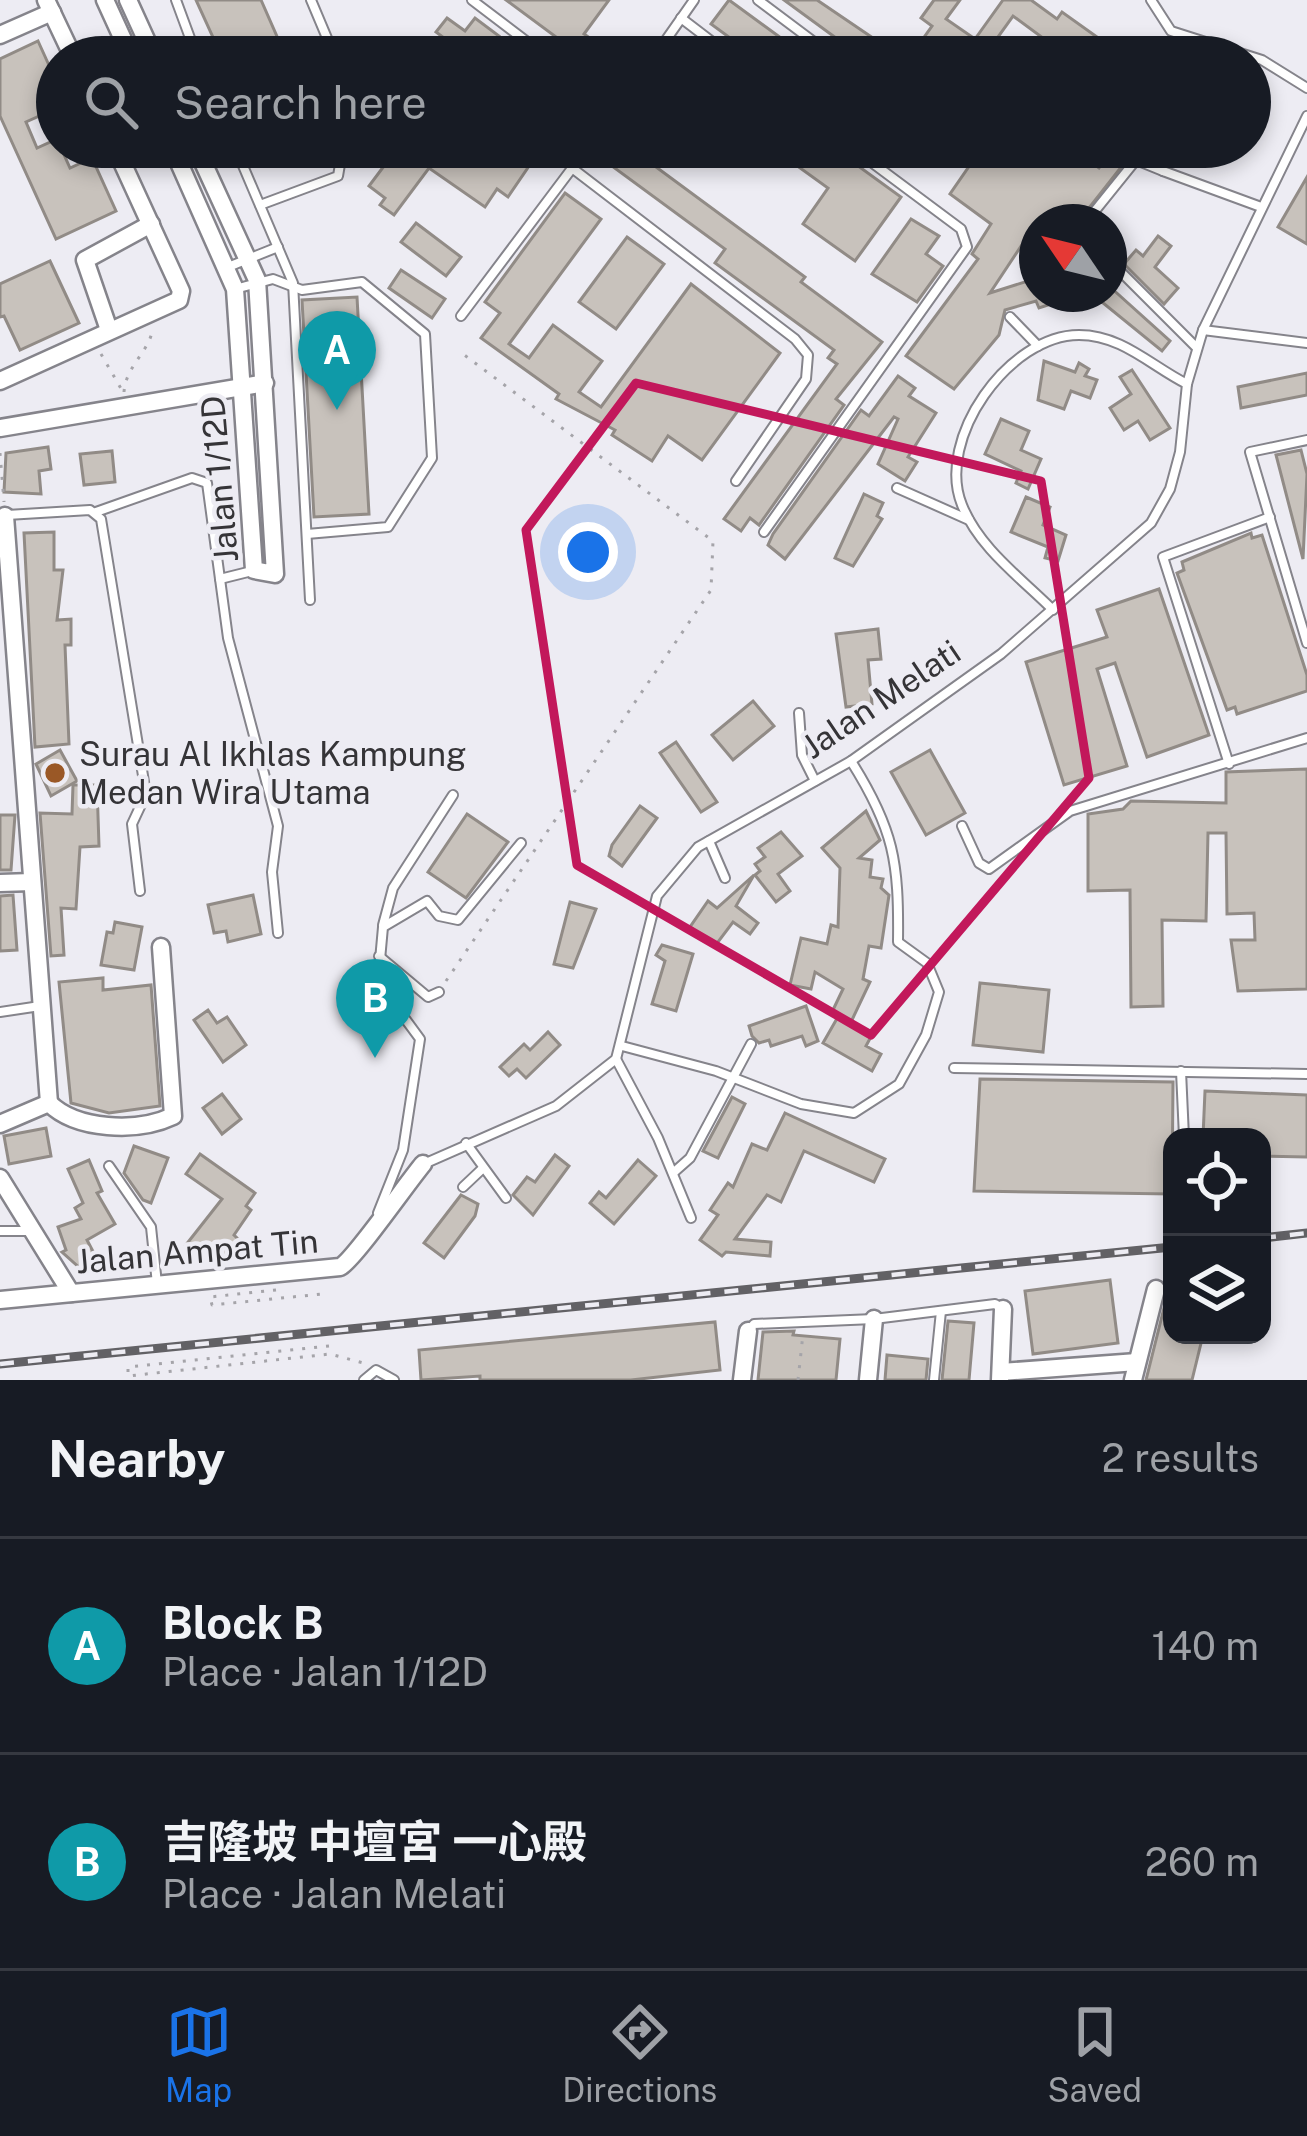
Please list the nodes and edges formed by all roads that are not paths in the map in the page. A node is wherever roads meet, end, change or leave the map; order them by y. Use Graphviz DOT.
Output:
graph roads {
  1 [pos="104,0"];
  2 [pos="128,0"];
  3 [pos="176,0"];
  4 [pos="310,0"];
  5 [pos="472,0"];
  6 [pos="694,0"];
  7 [pos="758,0"];
  8 [pos="1151,0"];
  9 [pos="49,6"];
  10 [pos="681,18"];
  11 [pos="0,35"];
  12 [pos="63,36"];
  13 [pos="120,36"];
  14 [pos="144,36"];
  15 [pos="189,36"];
  16 [pos="326,36"];
  17 [pos="520,36"];
  18 [pos="669,36"];
  19 [pos="705,36"];
  20 [pos="806,36"];
  21 [pos="1187,36"];
  22 [pos="1271,66"];
  23 [pos="1307,88"];
  24 [pos="1307,116"];
  25 [pos="125,168"];
  26 [pos="182,168"];
  27 [pos="206,168"];
  28 [pos="244,168"];
  29 [pos="339,168"];
  30 [pos="572,168"];
  31 [pos="879,168"];
  32 [pos="1130,168"];
  33 [pos="1156,168"];
  34 [pos="1163,168"];
  35 [pos="1163,171"];
  36 [pos="1101,204"];
  37 [pos="260,205"];
  38 [pos="1261,207"];
  39 [pos="151,224"];
  40 [pos="278,248"];
  41 [pos="248,258"];
  42 [pos="227,268"];
  43 [pos="1127,278"];
  44 [pos="257,280"];
  45 [pos="292,283"];
  46 [pos="235,289"];
  47 [pos="461,316"];
  48 [pos="1010,317"];
  49 [pos="1203,330"];
  50 [pos="100,334"];
  51 [pos="1307,343"];
  52 [pos="1038,346"];
  53 [pos="1197,348"];
  54 [pos="0,381"];
  55 [pos="265,383"];
  56 [pos="1187,384"];
  57 [pos="241,386"];
  58 [pos="0,428"];
  59 [pos="1307,440"];
  60 [pos="736,481"];
  61 [pos="897,488"];
  62 [pos="96,512"];
  63 [pos="2,516"];
  64 [pos="1270,517"];
  65 [pos="970,521"];
  66 [pos="764,532"];
  67 [pos="307,534"];
  68 [pos="254,570"];
  69 [pos="220,579"];
  70 [pos="310,600"];
  71 [pos="1053,610"];
  72 [pos="1307,643"];
  73 [pos="799,713"];
  74 [pos="1307,739"];
  75 [pos="850,761"];
  76 [pos="1228,764"];
  77 [pos="815,781"];
  78 [pos="453,795"];
  79 [pos="962,826"];
  80 [pos="709,841"];
  81 [pos="521,843"];
  82 [pos="725,878"];
  83 [pos="32,882"];
  84 [pos="0,883"];
  85 [pos="140,892"];
  86 [pos="383,927"];
  87 [pos="278,933"];
  88 [pos="161,947"];
  89 [pos="377,954"];
  90 [pos="439,992"];
  91 [pos="44,1006"];
  92 [pos="0,1012"];
  93 [pos="751,1043"];
  94 [pos="622,1046"];
  95 [pos="616,1059"];
  96 [pos="954,1068"];
  97 [pos="1181,1071"];
  98 [pos="1307,1074"];
  99 [pos="729,1076"];
  100 [pos="49,1103"];
  101 [pos="0,1124"];
  102 [pos="1184,1128"];
  103 [pos="466,1143"];
  104 [pos="423,1164"];
  105 [pos="109,1166"];
  106 [pos="481,1170"];
  107 [pos="673,1173"];
  108 [pos="0,1178"];
  109 [pos="463,1187"];
  110 [pos="506,1198"];
  111 [pos="691,1218"];
  112 [pos="375,1222"];
  113 [pos="34,1230"];
  114 [pos="0,1232"];
  115 [pos="157,1286"];
  116 [pos="1156,1289"];
  117 [pos="71,1293"];
  118 [pos="0,1300"];
  119 [pos="1003,1310"];
  120 [pos="941,1311"];
  121 [pos="874,1319"];
  122 [pos="748,1331"];
  123 [pos="1135,1371"];
  124 [pos="1074,1373"];
  125 [pos="1000,1376"];
  126 [pos="364,1380"];
  127 [pos="394,1380"];
  128 [pos="742,1380"];
  129 [pos="868,1380"];
  130 [pos="934,1380"];
  1 -- 13 [label="street"];
  2 -- 14 [label="street"];
  3 -- 15 [label="lane"];
  4 -- 16 [label="lane"];
  5 -- 17 [label="lane"];
  6 -- 10 [label="lane"];
  7 -- 20 [label="lane"];
  8 -- 21 [label="lane"];
  9 -- 11 [label="street"];
  9 -- 12 [label="street"];
  10 -- 18 [label="lane"];
  10 -- 19 [label="lane"];
  22 -- 23 [label="lane"];
  24 -- 38 [label="lane, Jalan Melati"];
  25 -- 39 [label="street"];
  26 -- 42 [label="street, Jalan 1/12D"];
  27 -- 41 [label="street, Jalan 1/12D"];
  28 -- 37 [label="lane"];
  29 -- 37 [label="lane"];
  30 -- 47 [label="lane"];
  30 -- 60 [label="lane"];
  31 -- 66 [label="lane"];
  32 -- 36 [label="lane"];
  33 -- 35 [label="lane"];
  34 -- 35 [label="lane"];
  35 -- 38 [label="lane"];
  37 -- 40 [label="lane"];
  38 -- 49 [label="lane, Jalan Melati"];
  39 -- 50 [label="street"];
  39 -- 50 [label="street"];
  40 -- 41 [label="lane"];
  40 -- 45 [label="lane"];
  41 -- 42 [label="lane"];
  41 -- 44 [label="street, Jalan 1/12D"];
  42 -- 46 [label="street, Jalan 1/12D"];
  43 -- 53 [label="lane"];
  44 -- 45 [label="lane"];
  44 -- 46 [label="lane"];
  44 -- 55 [label="street, Jalan 1/12D"];
  45 -- 67 [label="lane"];
  45 -- 67 [label="lane"];
  46 -- 57 [label="street, Jalan 1/12D"];
  48 -- 52 [label="lane"];
  49 -- 51 [label="lane"];
  49 -- 53 [label="lane, Jalan Melati"];
  50 -- 54 [label="street"];
  52 -- 56 [label="lane"];
  52 -- 65 [label="lane"];
  53 -- 56 [label="lane, Jalan Melati"];
  55 -- 57 [label="street"];
  55 -- 68 [label="street, Jalan 1/12D"];
  56 -- 71 [label="lane, Jalan Melati"];
  57 -- 58 [label="street"];
  57 -- 68 [label="street, Jalan 1/12D"];
  59 -- 64 [label="lane"];
  61 -- 65 [label="lane"];
  62 -- 63 [label="lane"];
  62 -- 69 [label="lane"];
  62 -- 85 [label="lane"];
  63 -- 83 [label="street"];
  64 -- 72 [label="lane"];
  64 -- 76 [label="lane"];
  65 -- 71 [label="lane"];
  67 -- 70 [label="lane"];
  68 -- 69 [label="lane"];
  69 -- 87 [label="lane"];
  71 -- 75 [label="lane, Jalan Melati"];
  73 -- 77 [label="lane"];
  74 -- 76 [label="lane"];
  75 -- 77 [label="lane, Jalan Melati"];
  75 -- 99 [label="lane"];
  76 -- 79 [label="lane"];
  77 -- 80 [label="lane, Jalan Melati"];
  78 -- 86 [label="lane"];
  80 -- 82 [label="lane"];
  80 -- 94 [label="lane, Jalan Melati"];
  81 -- 86 [label="lane"];
  83 -- 84 [label="street"];
  83 -- 91 [label="street"];
  86 -- 89 [label="lane"];
  88 -- 100 [label="street"];
  89 -- 90 [label="lane"];
  89 -- 112 [label="lane"];
  91 -- 92 [label="lane"];
  91 -- 100 [label="street"];
  93 -- 99 [label="lane"];
  94 -- 95 [label="lane, Jalan Melati"];
  94 -- 99 [label="lane"];
  95 -- 103 [label="lane, Jalan Melati"];
  95 -- 107 [label="lane"];
  96 -- 97 [label="lane"];
  97 -- 98 [label="lane"];
  97 -- 102 [label="lane"];
  99 -- 107 [label="lane"];
  100 -- 101 [label="street"];
  103 -- 104 [label="lane, Jalan Melati"];
  103 -- 106 [label="lane"];
  104 -- 112 [label="street, Jalan Melati"];
  105 -- 115 [label="lane"];
  106 -- 109 [label="lane"];
  106 -- 110 [label="lane"];
  107 -- 111 [label="lane"];
  108 -- 113 [label="street"];
  112 -- 115 [label="street, Jalan Ampat Tin"];
  113 -- 114 [label="lane"];
  113 -- 117 [label="street"];
  115 -- 117 [label="street, Jalan Ampat Tin"];
  116 -- 123 [label="street"];
  117 -- 118 [label="street, Jalan Ampat Tin"];
  119 -- 120 [label="lane"];
  119 -- 125 [label="street"];
  120 -- 121 [label="lane"];
  120 -- 130 [label="lane"];
  121 -- 122 [label="lane"];
  121 -- 129 [label="street"];
  122 -- 128 [label="street"];
  123 -- 124 [label="street"];
  124 -- 125 [label="street"];
  126 -- 127 [label="lane"];
}
